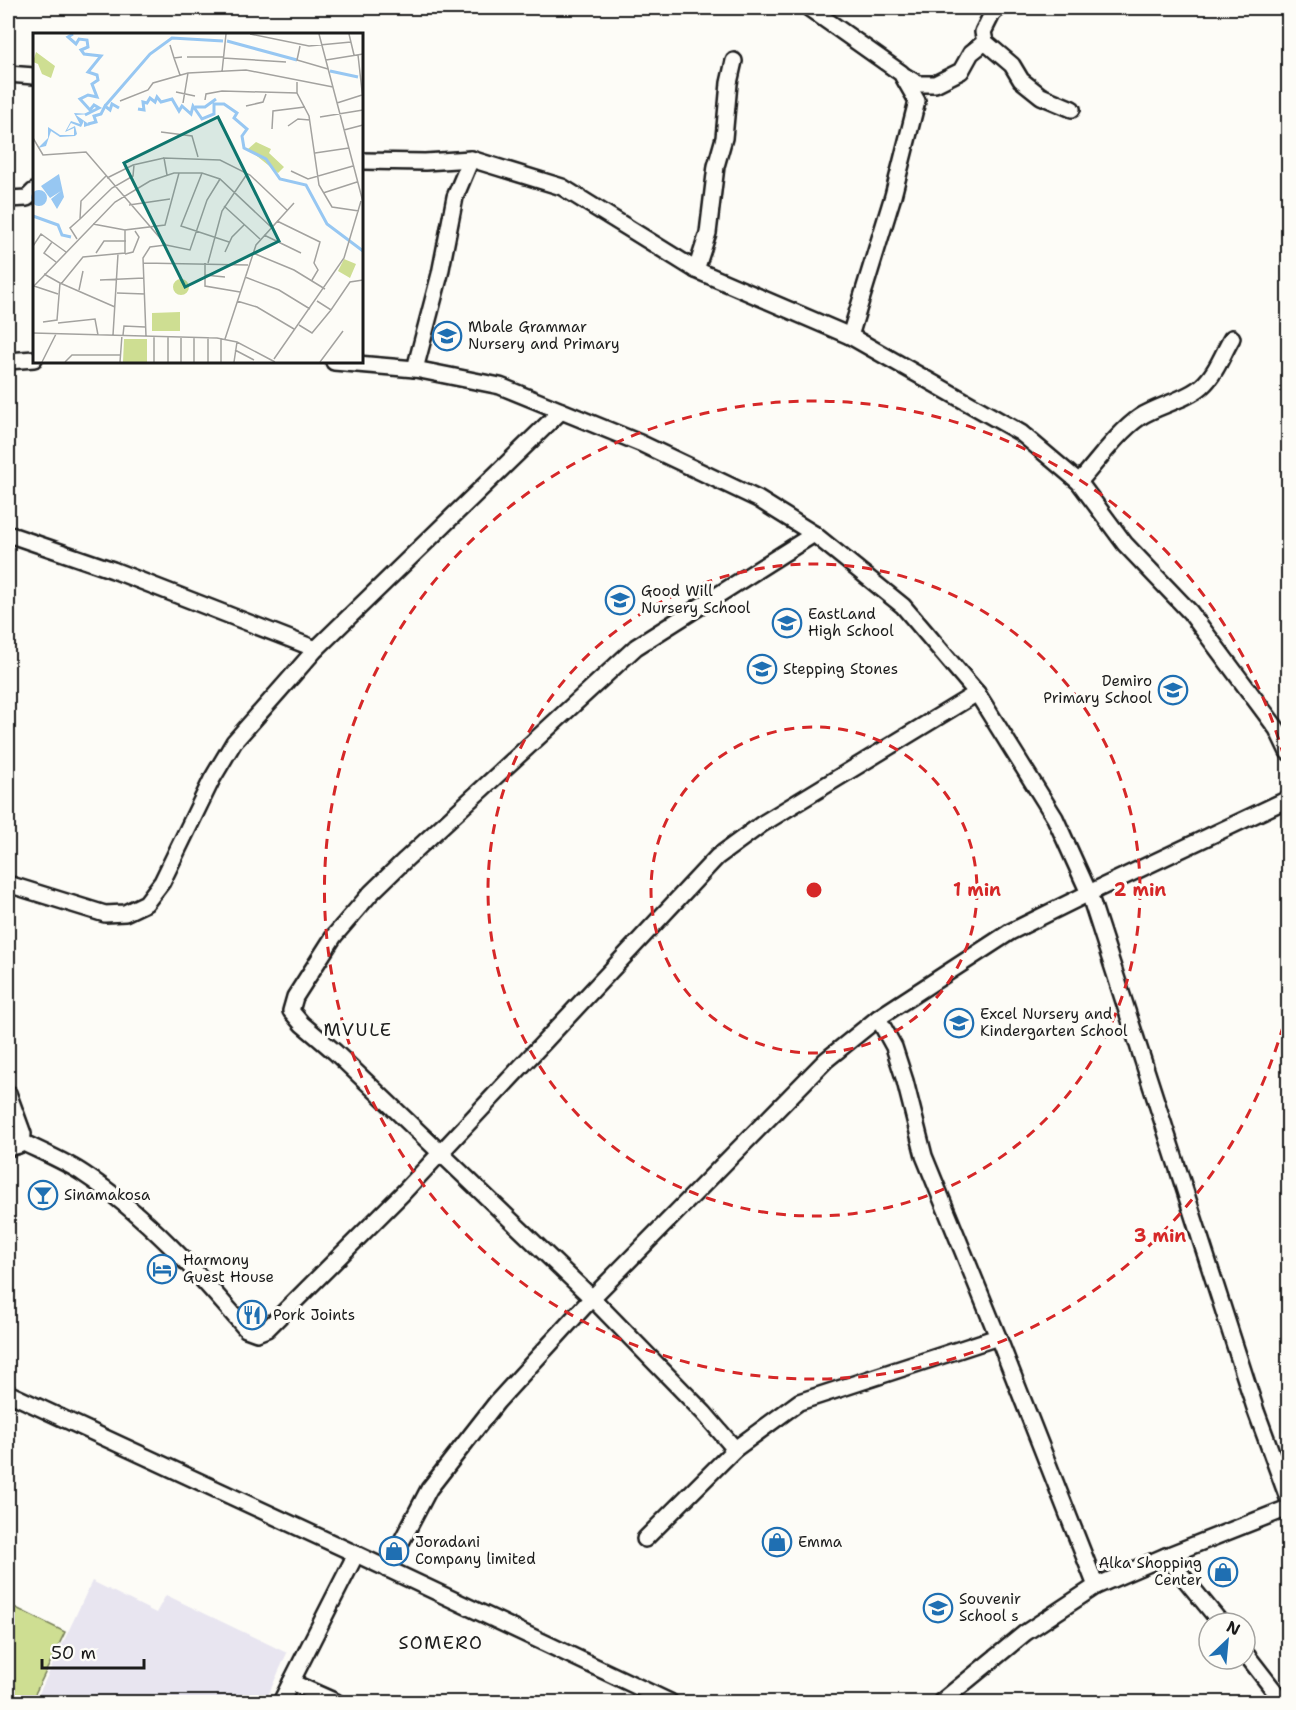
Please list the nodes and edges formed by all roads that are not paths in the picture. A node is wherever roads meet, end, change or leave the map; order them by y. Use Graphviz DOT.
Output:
graph roads {
  1 [pos="809,8"];
  2 [pos="998,8"];
  3 [pos="985,42"];
  4 [pos="734,61"];
  5 [pos="901,73"];
  6 [pos="8,74"];
  7 [pos="33,76"];
  8 [pos="1072,110"];
  9 [pos="471,159"];
  10 [pos="363,161"];
  11 [pos="33,192"];
  12 [pos="8,199"];
  13 [pos="696,270"];
  14 [pos="850,336"];
  15 [pos="1232,338"];
  16 [pos="33,358"];
  17 [pos="8,361"];
  18 [pos="346,363"];
  19 [pos="415,369"];
  20 [pos="561,411"];
  21 [pos="1079,482"];
  22 [pos="8,534"];
  23 [pos="814,534"];
  24 [pos="316,649"];
  25 [pos="977,693"];
  26 [pos="1288,752"];
  27 [pos="1288,799"];
  28 [pos="8,884"];
  29 [pos="1089,893"];
  30 [pos="878,1018"];
  31 [pos="8,1093"];
  32 [pos="15,1145"];
  33 [pos="440,1153"];
  34 [pos="592,1298"];
  35 [pos="998,1337"];
  36 [pos="8,1393"];
  37 [pos="735,1449"];
  38 [pos="1288,1498"];
  39 [pos="1288,1508"];
  40 [pos="645,1539"];
  41 [pos="356,1554"];
  42 [pos="1166,1556"];
  43 [pos="387,1569"];
  44 [pos="1096,1586"];
  45 [pos="1211,1611"];
  46 [pos="1257,1668"];
  47 [pos="291,1682"];
  48 [pos="281,1702"];
  49 [pos="336,1702"];
  50 [pos="670,1702"];
  51 [pos="944,1702"];
  52 [pos="1283,1702"];
  1 -- 5 [label="street"];
  2 -- 3 [label="street"];
  3 -- 5 [label="street"];
  3 -- 8 [label="street"];
  4 -- 13 [label="street"];
  5 -- 14 [label="street"];
  6 -- 7 [label="street"];
  9 -- 10 [label="street"];
  9 -- 13 [label="street"];
  9 -- 19 [label="street"];
  11 -- 12 [label="street"];
  13 -- 14 [label="street"];
  14 -- 21 [label="street"];
  15 -- 21 [label="street"];
  16 -- 17 [label="street"];
  18 -- 19 [label="street"];
  19 -- 20 [label="street"];
  20 -- 23 [label="street"];
  20 -- 24 [label="street"];
  21 -- 26 [label="street"];
  22 -- 24 [label="street"];
  23 -- 25 [label="street"];
  23 -- 33 [label="street"];
  24 -- 28 [label="street"];
  25 -- 29 [label="street"];
  25 -- 33 [label="street"];
  27 -- 29 [label="street"];
  29 -- 30 [label="street"];
  29 -- 38 [label="street"];
  30 -- 34 [label="street"];
  30 -- 35 [label="street"];
  31 -- 32 [label="street"];
  32 -- 33 [label="street"];
  33 -- 34 [label="street"];
  34 -- 37 [label="street"];
  34 -- 43 [label="street"];
  35 -- 37 [label="street"];
  35 -- 44 [label="street"];
  36 -- 41 [label="street"];
  37 -- 40 [label="street"];
  39 -- 42 [label="street"];
  41 -- 43 [label="street"];
  41 -- 47 [label="street"];
  42 -- 44 [label="street"];
  42 -- 45 [label="street"];
  43 -- 50 [label="street"];
  44 -- 51 [label="street"];
  46 -- 52 [label="street"];
  47 -- 48 [label="street"];
  47 -- 49 [label="street"];
}
